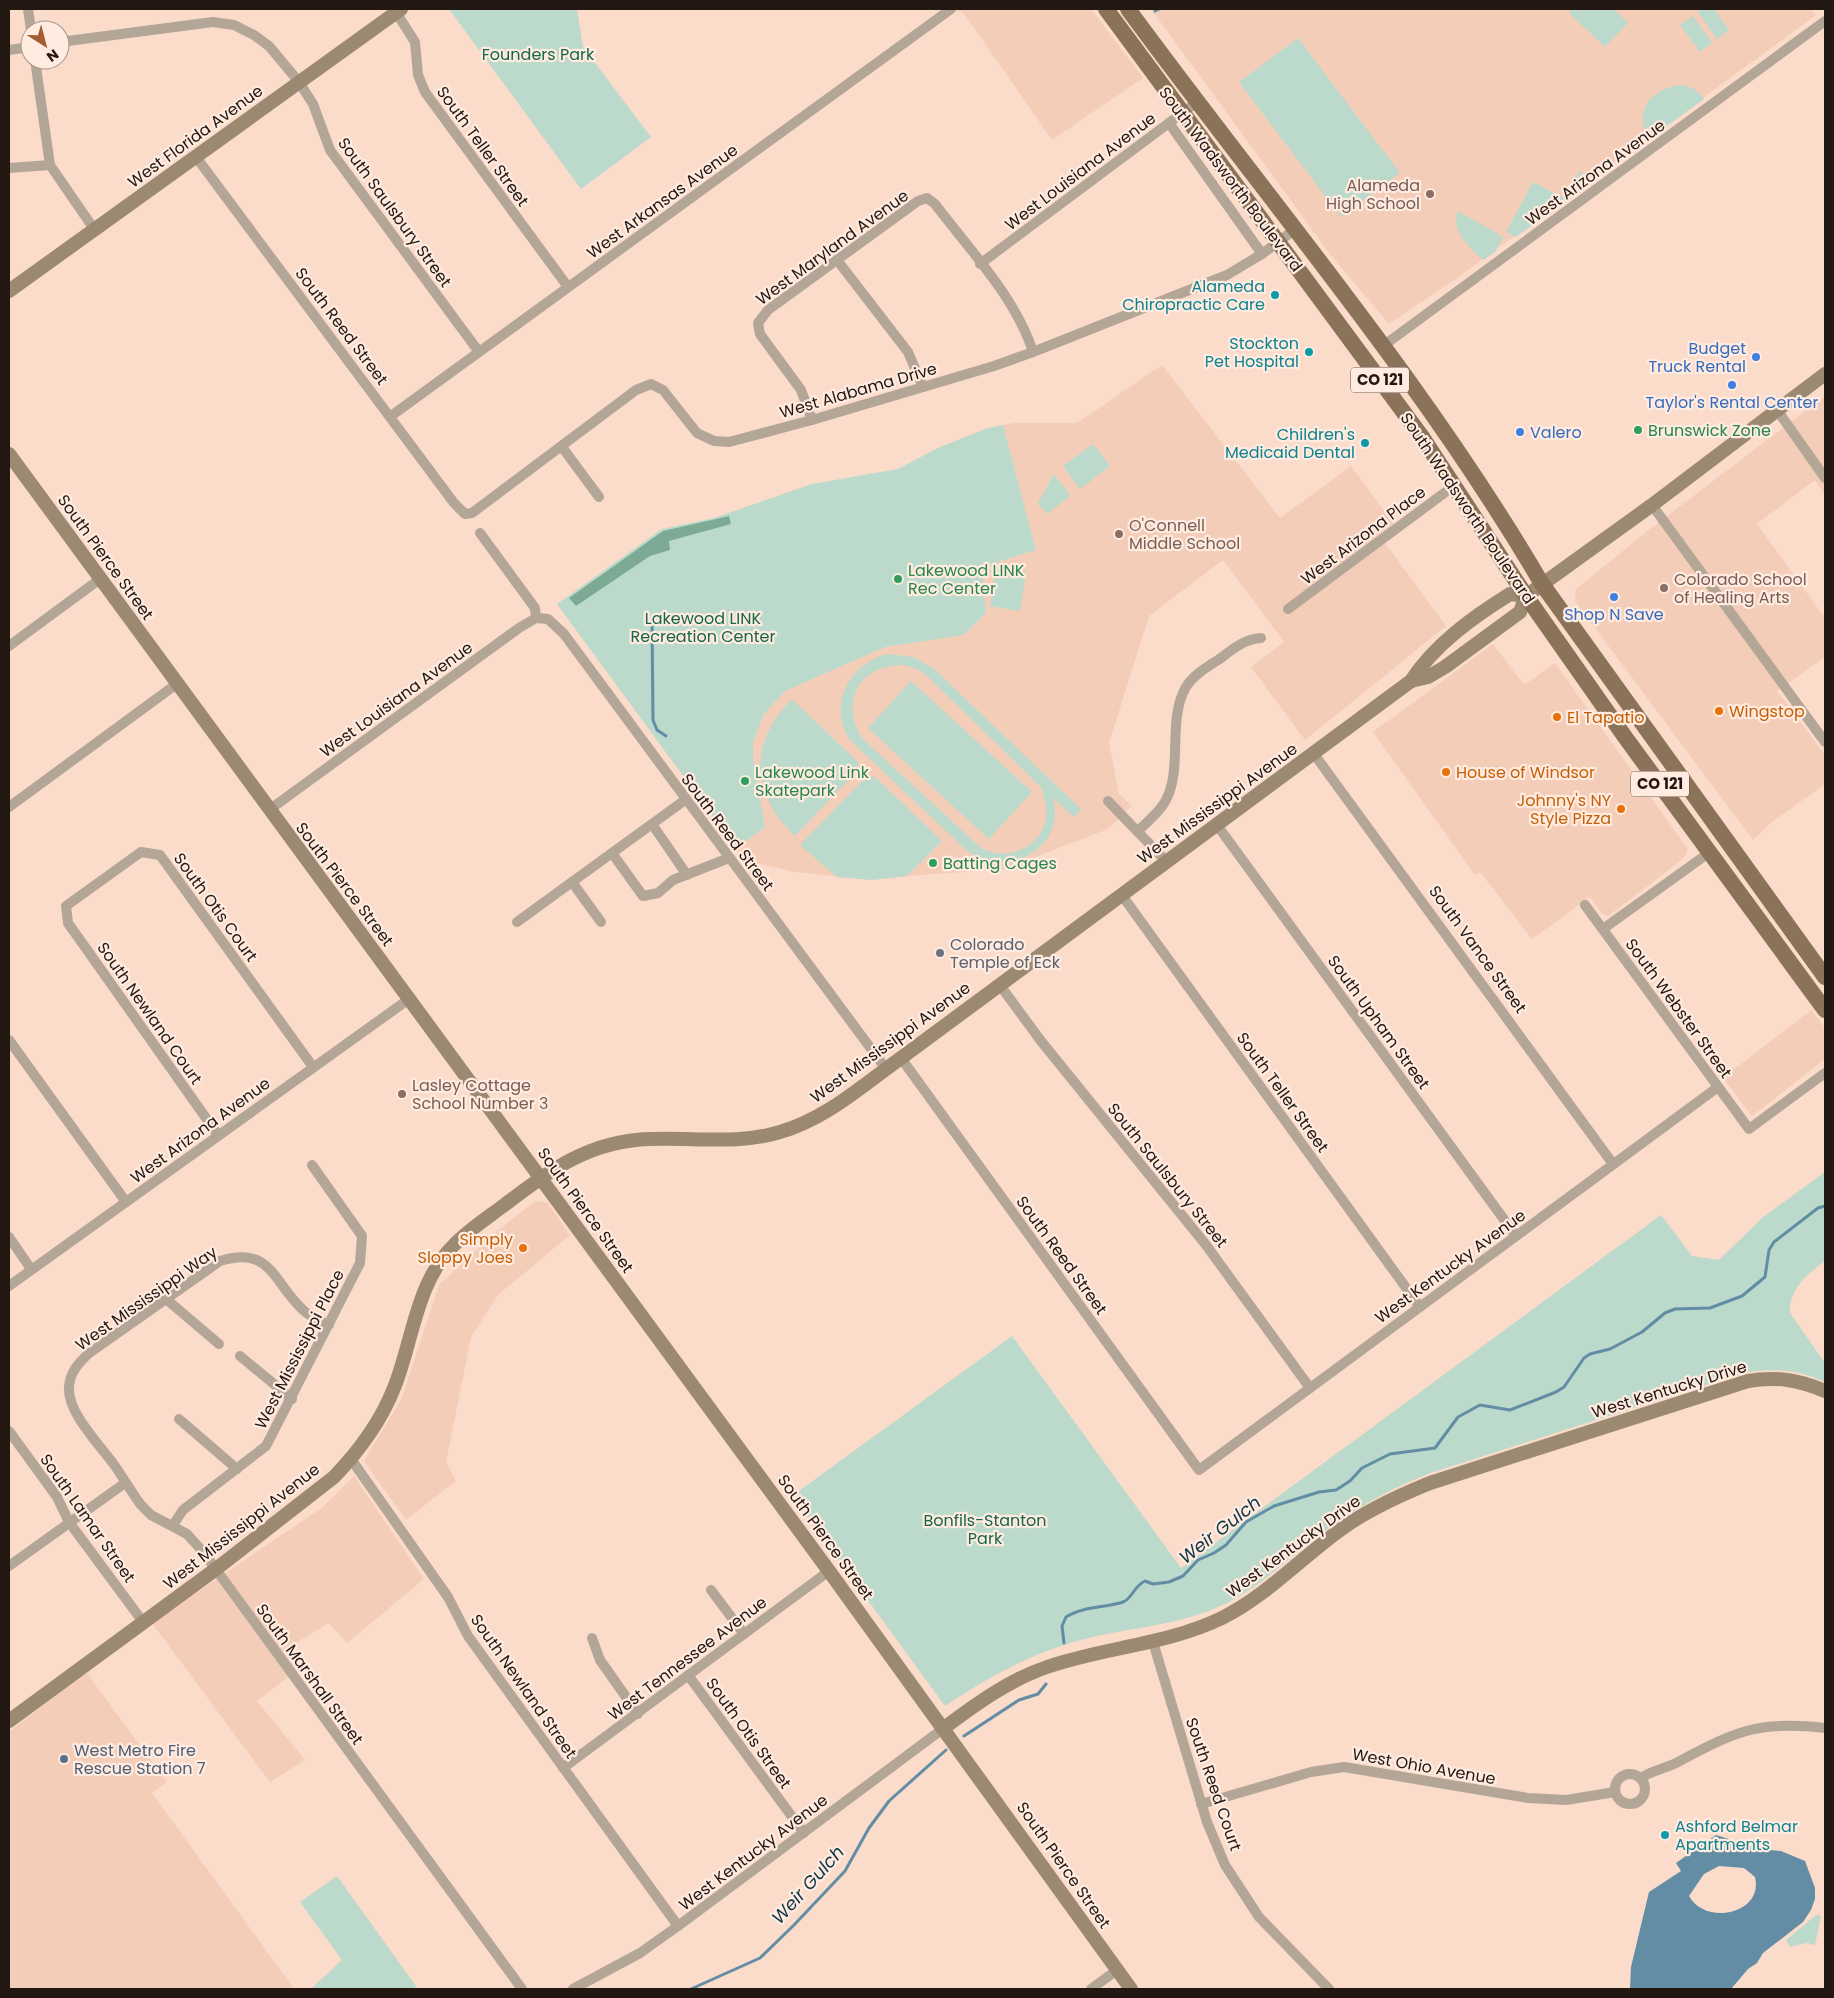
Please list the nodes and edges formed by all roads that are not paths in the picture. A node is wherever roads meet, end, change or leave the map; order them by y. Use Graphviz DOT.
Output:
graph roads {
  1 [pos="951,9"];
  2 [pos="1128,9"];
  3 [pos="397,10"];
  4 [pos="1113,11"];
  5 [pos="1825,21"];
  6 [pos="70,41"];
  7 [pos="36,70"];
  8 [pos="299,82"];
  9 [pos="1197,102"];
  10 [pos="1176,118"];
  11 [pos="196,157"];
  12 [pos="50,165"];
  13 [pos="9,168"];
  14 [pos="94,229"];
  15 [pos="1294,230"];
  16 [pos="1278,242"];
  17 [pos="1262,254"];
  18 [pos="837,260"];
  19 [pos="980,264"];
  20 [pos="568,287"];
  21 [pos="9,291"];
  22 [pos="1327,308"];
  23 [pos="1383,346"];
  24 [pos="479,352"];
  25 [pos="1032,352"];
  26 [pos="1825,374"];
  27 [pos="923,387"];
  28 [pos="1776,410"];
  29 [pos="391,416"];
  30 [pos="812,420"];
  31 [pos="562,447"];
  32 [pos="9,454"];
  33 [pos="1825,478"];
  34 [pos="1455,485"];
  35 [pos="599,497"];
  36 [pos="1652,505"];
  37 [pos="465,514"];
  38 [pos="480,533"];
  39 [pos="100,579"];
  40 [pos="1542,584"];
  41 [pos="1526,596"];
  42 [pos="1288,609"];
  43 [pos="540,618"];
  44 [pos="1262,638"];
  45 [pos="9,646"];
  46 [pos="1411,681"];
  47 [pos="178,683"];
  48 [pos="1625,737"];
  49 [pos="1825,742"];
  50 [pos="1314,754"];
  51 [pos="1697,796"];
  52 [pos="685,800"];
  53 [pos="1108,800"];
  54 [pos="9,807"];
  55 [pos="269,810"];
  56 [pos="652,824"];
  57 [pos="1217,825"];
  58 [pos="1138,830"];
  59 [pos="1710,852"];
  60 [pos="612,853"];
  61 [pos="729,858"];
  62 [pos="1166,861"];
  63 [pos="687,874"];
  64 [pos="572,882"];
  65 [pos="1122,894"];
  66 [pos="1585,905"];
  67 [pos="66,906"];
  68 [pos="516,922"];
  69 [pos="601,922"];
  70 [pos="1603,929"];
  71 [pos="1825,977"];
  72 [pos="999,984"];
  73 [pos="409,999"];
  74 [pos="1825,1010"];
  75 [pos="9,1040"];
  76 [pos="901,1058"];
  77 [pos="313,1067"];
  78 [pos="886,1069"];
  79 [pos="1825,1073"];
  80 [pos="1718,1087"];
  81 [pos="218,1135"];
  82 [pos="1612,1164"];
  83 [pos="312,1165"];
  84 [pos="541,1177"];
  85 [pos="126,1202"];
  86 [pos="1516,1236"];
  87 [pos="9,1237"];
  88 [pos="32,1269"];
  89 [pos="9,1286"];
  90 [pos="166,1300"];
  91 [pos="1420,1307"];
  92 [pos="329,1325"];
  93 [pos="219,1344"];
  94 [pos="240,1356"];
  95 [pos="68,1388"];
  96 [pos="1310,1388"];
  97 [pos="1825,1391"];
  98 [pos="292,1399"];
  99 [pos="179,1419"];
  100 [pos="9,1431"];
  101 [pos="351,1459"];
  102 [pos="237,1469"];
  103 [pos="1199,1470"];
  104 [pos="125,1483"];
  105 [pos="69,1522"];
  106 [pos="173,1525"];
  107 [pos="9,1566"];
  108 [pos="216,1569"];
  109 [pos="829,1571"];
  110 [pos="711,1590"];
  111 [pos="143,1622"];
  112 [pos="744,1634"];
  113 [pos="592,1638"];
  114 [pos="1153,1642"];
  115 [pos="688,1675"];
  116 [pos="638,1714"];
  117 [pos="9,1721"];
  118 [pos="944,1728"];
  119 [pos="1825,1728"];
  120 [pos="563,1768"];
  121 [pos="1641,1778"];
  122 [pos="1615,1792"];
  123 [pos="1201,1804"];
  124 [pos="804,1833"];
  125 [pos="678,1926"];
  126 [pos="1117,1970"];
  127 [pos="522,1989"];
  128 [pos="573,1989"];
  129 [pos="1091,1989"];
  130 [pos="1132,1989"];
  131 [pos="1329,1989"];
  1 -- 20 [label="street, West Arkansas Avenue"];
  2 -- 9 [label="main road, South Wadsworth Boulevard / CO 121"];
  3 -- 8 [label="street, West Florida Avenue"];
  3 -- 20 [label="street, South Teller Street"];
  4 -- 10 [label="main road, South Wadsworth Boulevard / CO 121"];
  5 -- 23 [label="street, West Arizona Avenue"];
  6 -- 8 [label="street, South Saulsbury Street"];
  7 -- 12 [label="street"];
  8 -- 11 [label="street, West Florida Avenue"];
  8 -- 24 [label="street, South Saulsbury Street"];
  9 -- 10 [label="street, West Louisiana Avenue"];
  9 -- 15 [label="main road, South Wadsworth Boulevard / CO 121"];
  10 -- 16 [label="main road, South Wadsworth Boulevard / CO 121"];
  10 -- 17 [label="street, South Wadsworth Boulevard"];
  10 -- 19 [label="street, West Louisiana Avenue"];
  11 -- 14 [label="street, West Florida Avenue"];
  11 -- 29 [label="street, South Reed Street"];
  12 -- 13 [label="street"];
  12 -- 14 [label="street"];
  14 -- 21 [label="street, West Florida Avenue"];
  15 -- 16 [label="street, West Alabama Drive"];
  15 -- 23 [label="main road, South Wadsworth Boulevard / CO 121"];
  16 -- 17 [label="street, West Alabama Drive"];
  16 -- 22 [label="main road, South Wadsworth Boulevard / CO 121"];
  17 -- 25 [label="street, West Alabama Drive"];
  18 -- 19 [label="street, West Maryland Avenue"];
  18 -- 27 [label="street"];
  18 -- 30 [label="street, West Maryland Avenue"];
  19 -- 25 [label="street"];
  20 -- 24 [label="street, West Arkansas Avenue"];
  22 -- 23 [label="main road"];
  22 -- 34 [label="main road, South Wadsworth Boulevard / CO 121"];
  23 -- 40 [label="main road, South Wadsworth Boulevard / CO 121"];
  24 -- 29 [label="street, West Arkansas Avenue"];
  25 -- 27 [label="street, West Alabama Drive"];
  26 -- 28 [label="street, West Mississippi Avenue"];
  27 -- 30 [label="street, West Alabama Drive"];
  28 -- 33 [label="street"];
  28 -- 36 [label="street, West Mississippi Avenue"];
  29 -- 37 [label="street, South Reed Street"];
  30 -- 31 [label="street, West Alabama Drive"];
  31 -- 35 [label="street"];
  31 -- 37 [label="street, West Alabama Drive"];
  32 -- 39 [label="street, South Pierce Street"];
  34 -- 41 [label="main road, South Wadsworth Boulevard / CO 121"];
  34 -- 42 [label="street, West Arizona Place"];
  36 -- 40 [label="street, West Mississippi Avenue"];
  36 -- 49 [label="street"];
  38 -- 43 [label="street, South Reed Street"];
  39 -- 45 [label="street"];
  39 -- 47 [label="street, South Pierce Street"];
  40 -- 41 [label="street, West Mississippi Avenue"];
  40 -- 51 [label="main road, South Wadsworth Boulevard / CO 121"];
  41 -- 46 [label="street, West Mississippi Avenue"];
  41 -- 46 [label="street, West Mississippi Avenue"];
  41 -- 48 [label="main road, South Wadsworth Boulevard / CO 121"];
  43 -- 52 [label="street, South Reed Street"];
  43 -- 55 [label="street, West Louisiana Avenue"];
  44 -- 58 [label="street"];
  46 -- 50 [label="street, West Mississippi Avenue"];
  47 -- 54 [label="street"];
  47 -- 55 [label="street, South Pierce Street"];
  48 -- 51 [label="main road"];
  48 -- 59 [label="main road, South Wadsworth Boulevard / CO 121"];
  50 -- 57 [label="street, West Mississippi Avenue"];
  50 -- 82 [label="street, South Vance Street"];
  51 -- 71 [label="main road, South Wadsworth Boulevard / CO 121"];
  52 -- 56 [label="street"];
  52 -- 61 [label="street, South Reed Street"];
  53 -- 58 [label="street"];
  55 -- 73 [label="street, South Pierce Street"];
  56 -- 60 [label="street"];
  56 -- 63 [label="street"];
  57 -- 62 [label="street, West Mississippi Avenue"];
  57 -- 86 [label="street, South Upham Street"];
  58 -- 62 [label="street"];
  59 -- 70 [label="street"];
  59 -- 74 [label="main road, South Wadsworth Boulevard / CO 121"];
  60 -- 63 [label="street"];
  60 -- 64 [label="street"];
  61 -- 63 [label="street"];
  61 -- 78 [label="street, South Reed Street"];
  62 -- 65 [label="street, West Mississippi Avenue"];
  64 -- 68 [label="street"];
  64 -- 69 [label="street"];
  65 -- 72 [label="street, West Mississippi Avenue"];
  65 -- 91 [label="street, South Teller Street"];
  66 -- 70 [label="street, South Webster Street"];
  67 -- 77 [label="street, South Otis Court"];
  67 -- 81 [label="street, South Newland Court"];
  70 -- 80 [label="street, South Webster Street"];
  72 -- 76 [label="street, West Mississippi Avenue"];
  72 -- 96 [label="street, South Saulsbury Street"];
  73 -- 77 [label="street, West Arizona Avenue"];
  73 -- 84 [label="street, South Pierce Street"];
  75 -- 85 [label="street"];
  76 -- 78 [label="street, West Mississippi Avenue"];
  76 -- 103 [label="street, South Reed Street"];
  77 -- 81 [label="street, West Arizona Avenue"];
  78 -- 84 [label="street, West Mississippi Avenue"];
  79 -- 80 [label="street, South Webster Street"];
  80 -- 82 [label="street, West Kentucky Avenue"];
  81 -- 85 [label="street, West Arizona Avenue"];
  82 -- 86 [label="street, West Kentucky Avenue"];
  83 -- 92 [label="street, West Mississippi Place"];
  84 -- 101 [label="street, West Mississippi Avenue"];
  84 -- 109 [label="street, South Pierce Street"];
  85 -- 88 [label="street, West Arizona Avenue"];
  86 -- 91 [label="street, West Kentucky Avenue"];
  87 -- 88 [label="street"];
  88 -- 89 [label="street, West Arizona Avenue"];
  90 -- 92 [label="street, West Mississippi Way"];
  90 -- 93 [label="street"];
  90 -- 95 [label="street, West Mississippi Way"];
  91 -- 96 [label="street, West Kentucky Avenue"];
  92 -- 98 [label="street, West Mississippi Place"];
  94 -- 98 [label="street"];
  95 -- 104 [label="street, South Marshall Street"];
  96 -- 103 [label="street, West Kentucky Avenue"];
  97 -- 114 [label="street, West Kentucky Drive"];
  98 -- 102 [label="street, West Mississippi Place"];
  99 -- 102 [label="street"];
  100 -- 105 [label="street, South Lamar Street"];
  101 -- 108 [label="street, West Mississippi Avenue"];
  101 -- 120 [label="street, South Newland Street"];
  102 -- 106 [label="street, West Mississippi Place"];
  104 -- 105 [label="street"];
  104 -- 106 [label="street, South Marshall Street"];
  105 -- 107 [label="street"];
  105 -- 111 [label="street, South Lamar Street"];
  106 -- 108 [label="street, South Marshall Street"];
  108 -- 111 [label="street, West Mississippi Avenue"];
  108 -- 127 [label="street, South Marshall Street"];
  109 -- 112 [label="street, West Tennessee Avenue"];
  109 -- 118 [label="street, South Pierce Street"];
  110 -- 112 [label="street"];
  111 -- 117 [label="street, West Mississippi Avenue"];
  112 -- 115 [label="street, West Tennessee Avenue"];
  113 -- 116 [label="street"];
  114 -- 118 [label="street, West Kentucky Drive"];
  114 -- 123 [label="street, South Reed Court"];
  115 -- 116 [label="street, West Tennessee Avenue"];
  115 -- 124 [label="street, South Otis Street"];
  116 -- 120 [label="street, West Tennessee Avenue"];
  118 -- 124 [label="street, West Kentucky Avenue"];
  118 -- 126 [label="street, South Pierce Street"];
  119 -- 121 [label="street"];
  120 -- 125 [label="street, South Newland Street"];
  121 -- 122 [label="street"];
  121 -- 122 [label="street"];
  122 -- 123 [label="street, West Ohio Avenue"];
  123 -- 131 [label="street, South Reed Court"];
  124 -- 125 [label="street, West Kentucky Avenue"];
  125 -- 128 [label="street, West Kentucky Avenue"];
  126 -- 129 [label="street"];
  126 -- 130 [label="street, South Pierce Street"];
}
